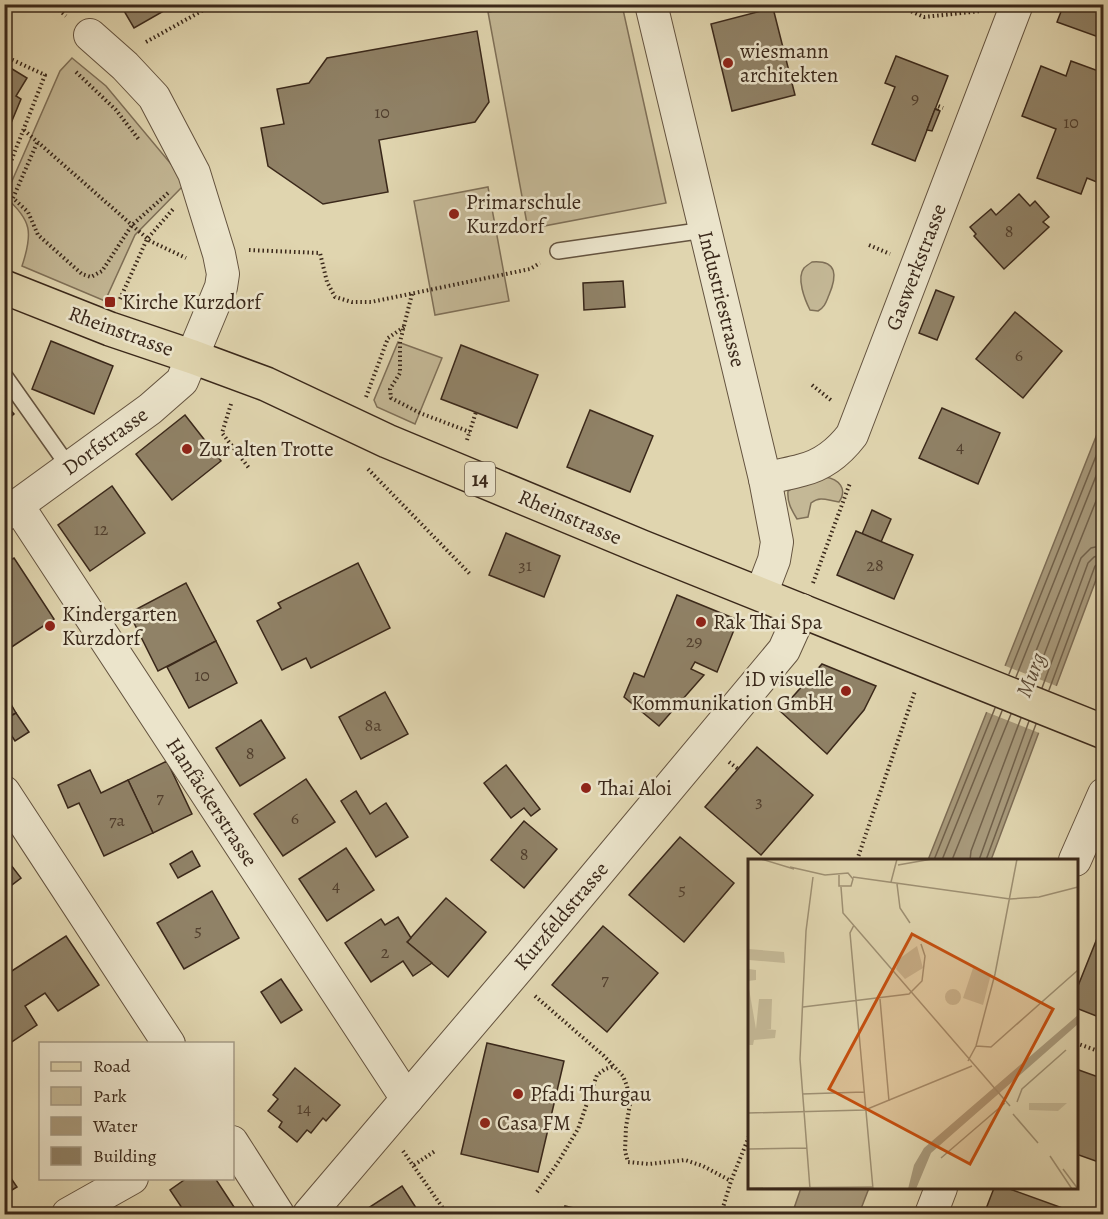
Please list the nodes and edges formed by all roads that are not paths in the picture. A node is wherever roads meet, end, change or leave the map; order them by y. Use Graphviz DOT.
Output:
graph roads {
  1 [pos="651,4"];
  2 [pos="1017,4"];
  3 [pos="90,35"];
  4 [pos="705,230"];
  5 [pos="558,251"];
  6 [pos="4,287"];
  7 [pos="193,357"];
  8 [pos="4,375"];
  9 [pos="69,467"];
  10 [pos="765,479"];
  11 [pos="11,510"];
  12 [pos="761,594"];
  13 [pos="806,601"];
  14 [pos="1096,730"];
  15 [pos="4,792"];
  16 [pos="1104,794"];
  17 [pos="1076,859"];
  18 [pos="168,1042"];
  19 [pos="407,1099"];
  20 [pos="234,1145"];
  21 [pos="130,1180"];
  22 [pos="941,1189"];
  23 [pos="68,1215"];
  24 [pos="278,1215"];
  25 [pos="309,1215"];
  26 [pos="931,1215"];
  1 -- 4 [label="street, Industriestrasse"];
  2 -- 10 [label="street, Gaswerkstrasse"];
  3 -- 7 [label="street, Dorfstrasse"];
  4 -- 5 [label="lane"];
  4 -- 10 [label="street, Industriestrasse"];
  6 -- 7 [label="main road, Rheinstrasse / 14"];
  7 -- 9 [label="street, Dorfstrasse"];
  7 -- 12 [label="main road, Rheinstrasse / 14"];
  8 -- 9 [label="lane"];
  9 -- 11 [label="street, Dorfstrasse"];
  10 -- 12 [label="street, Industriestrasse"];
  11 -- 19 [label="street, Hanfäckerstrasse"];
  12 -- 13 [label="main road, Rheinstrasse / 14"];
  13 -- 14 [label="main road, Rheinstrasse / 14"];
  13 -- 19 [label="street, Kurzfeldstrasse"];
  15 -- 18 [label="street"];
  16 -- 17 [label="street"];
  19 -- 25 [label="street, Kurzfeldstrasse"];
  20 -- 24 [label="street"];
  21 -- 23 [label="street"];
  22 -- 26 [label="street"];
}
